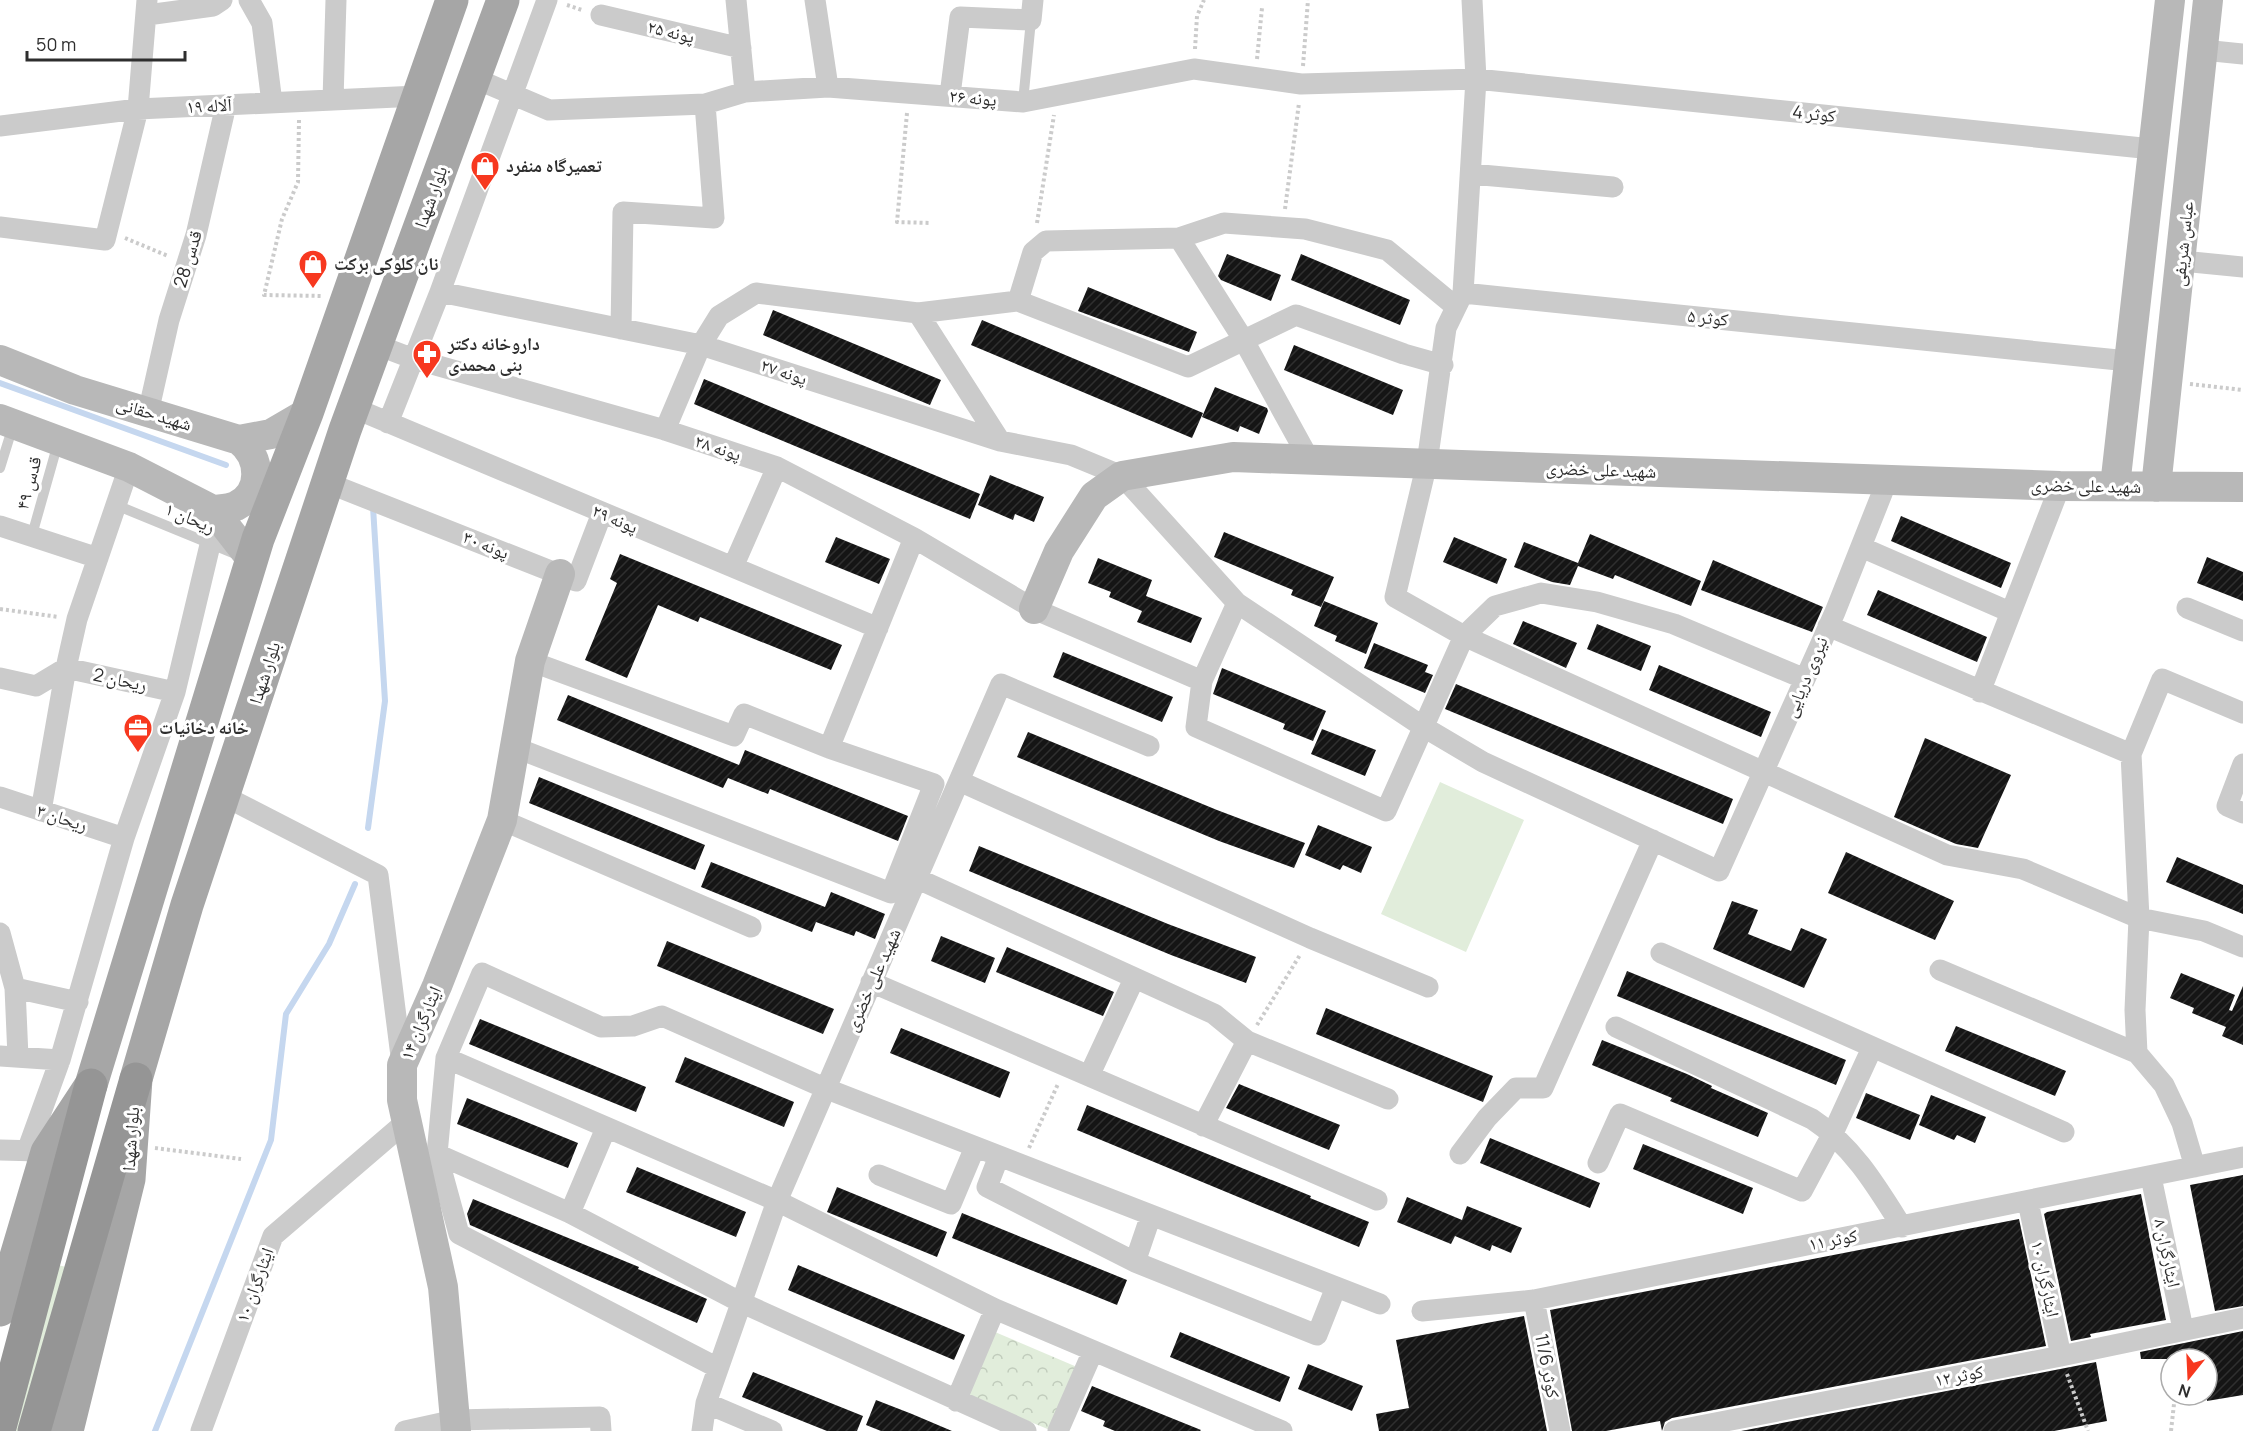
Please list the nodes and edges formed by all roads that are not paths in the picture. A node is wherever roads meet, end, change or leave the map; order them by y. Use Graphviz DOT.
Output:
graph roads {
  1 [pos="222,0"];
  2 [pos="249,0"];
  3 [pos="336,0"];
  4 [pos="452,0"];
  5 [pos="503,0"];
  6 [pos="736,0"];
  7 [pos="815,0"];
  8 [pos="1472,0"];
  9 [pos="2170,0"];
  10 [pos="2208,0"];
  11 [pos="554,2"];
  12 [pos="147,8"];
  13 [pos="1032,10"];
  14 [pos="601,15"];
  15 [pos="741,48"];
  16 [pos="2203,50"];
  17 [pos="2243,54"];
  18 [pos="474,78"];
  19 [pos="1476,79"];
  20 [pos="828,87"];
  21 [pos="745,92"];
  22 [pos="513,95"];
  23 [pos="950,95"];
  24 [pos="418,96"];
  25 [pos="2158,96"];
  26 [pos="333,100"];
  27 [pos="2198,101"];
  28 [pos="1023,102"];
  29 [pos="272,103"];
  30 [pos="705,104"];
  31 [pos="226,105"];
  32 [pos="138,109"];
  33 [pos="0,126"];
  34 [pos="2152,149"];
  35 [pos="1471,174"];
  36 [pos="1613,187"];
  37 [pos="0,226"];
  38 [pos="1179,238"];
  39 [pos="2182,261"];
  40 [pos="2243,267"];
  41 [pos="440,292"];
  42 [pos="1460,300"];
  43 [pos="1018,301"];
  44 [pos="918,313"];
  45 [pos="621,329"];
  46 [pos="1243,339"];
  47 [pos="377,345"];
  48 [pos="700,345"];
  49 [pos="414,359"];
  50 [pos="0,360"];
  51 [pos="2128,361"];
  52 [pos="1443,364"];
  53 [pos="354,408"];
  54 [pos="306,412"];
  55 [pos="148,413"];
  56 [pos="7,422"];
  57 [pos="388,423"];
  58 [pos="665,430"];
  59 [pos="238,440"];
  60 [pos="58,441"];
  61 [pos="1000,441"];
  62 [pos="1309,459"];
  63 [pos="1427,463"];
  64 [pos="129,467"];
  65 [pos="777,467"];
  66 [pos="0,468"];
  67 [pos="1122,476"];
  68 [pos="1887,481"];
  69 [pos="328,483"];
  70 [pos="2060,486"];
  71 [pos="2115,486"];
  72 [pos="2156,487"];
  73 [pos="2243,488"];
  74 [pos="116,505"];
  75 [pos="213,510"];
  76 [pos="602,513"];
  77 [pos="0,526"];
  78 [pos="32,535"];
  79 [pos="914,538"];
  80 [pos="210,545"];
  81 [pos="1862,547"];
  82 [pos="98,558"];
  83 [pos="252,560"];
  84 [pos="733,567"];
  85 [pos="560,574"];
  86 [pos="1236,603"];
  87 [pos="2187,608"];
  88 [pos="1034,609"];
  89 [pos="2010,612"];
  90 [pos="1828,626"];
  91 [pos="878,628"];
  92 [pos="2243,631"];
  93 [pos="1464,636"];
  94 [pos="530,661"];
  95 [pos="66,668"];
  96 [pos="0,678"];
  97 [pos="1805,679"];
  98 [pos="1202,681"];
  99 [pos="175,692"];
  100 [pos="1980,692"];
  101 [pos="2243,713"];
  102 [pos="1422,726"];
  103 [pos="1149,746"];
  104 [pos="514,747"];
  105 [pos="829,748"];
  106 [pos="2131,754"];
  107 [pos="2243,764"];
  108 [pos="1764,773"];
  109 [pos="959,782"];
  110 [pos="224,796"];
  111 [pos="0,797"];
  112 [pos="41,811"];
  113 [pos="2243,813"];
  114 [pos="502,820"];
  115 [pos="124,838"];
  116 [pos="1653,840"];
  117 [pos="918,879"];
  118 [pos="2139,918"];
  119 [pos="751,927"];
  120 [pos="0,933"];
  121 [pos="2243,947"];
  122 [pos="1661,953"];
  123 [pos="1940,970"];
  124 [pos="1134,979"];
  125 [pos="871,982"];
  126 [pos="1428,987"];
  127 [pos="15,988"];
  128 [pos="78,1002"];
  129 [pos="1616,1027"];
  130 [pos="1247,1041"];
  131 [pos="1872,1048"];
  132 [pos="2137,1053"];
  133 [pos="9,1057"];
  134 [pos="446,1058"];
  135 [pos="60,1060"];
  136 [pos="402,1065"];
  137 [pos="1089,1077"];
  138 [pos="136,1079"];
  139 [pos="91,1085"];
  140 [pos="827,1089"];
  141 [pos="1388,1100"];
  142 [pos="407,1121"];
  143 [pos="1203,1126"];
  144 [pos="606,1128"];
  145 [pos="2064,1132"];
  146 [pos="1833,1133"];
  147 [pos="975,1147"];
  148 [pos="0,1150"];
  149 [pos="37,1151"];
  150 [pos="437,1154"];
  151 [pos="1460,1154"];
  152 [pos="999,1156"];
  153 [pos="2243,1157"];
  154 [pos="1598,1163"];
  155 [pos="2195,1167"];
  156 [pos="879,1174"];
  157 [pos="2151,1177"];
  158 [pos="1377,1200"];
  159 [pos="777,1201"];
  160 [pos="2028,1202"];
  161 [pos="570,1213"];
  162 [pos="1151,1215"];
  163 [pos="1902,1227"];
  164 [pos="8,1258"];
  165 [pos="1135,1262"];
  166 [pos="1336,1287"];
  167 [pos="1534,1300"];
  168 [pos="740,1302"];
  169 [pos="1380,1304"];
  170 [pos="995,1309"];
  171 [pos="0,1310"];
  172 [pos="1422,1311"];
  173 [pos="2243,1318"];
  174 [pos="2183,1329"];
  175 [pos="1093,1351"];
  176 [pos="2061,1356"];
  177 [pos="718,1368"];
  178 [pos="956,1401"];
  179 [pos="706,1403"];
  180 [pos="455,1426"];
  181 [pos="0,1427"];
  182 [pos="34,1431"];
  183 [pos="67,1431"];
  184 [pos="201,1431"];
  185 [pos="405,1431"];
  186 [pos="601,1431"];
  187 [pos="702,1431"];
  188 [pos="772,1431"];
  189 [pos="1026,1431"];
  190 [pos="1058,1431"];
  191 [pos="1282,1431"];
  192 [pos="1560,1431"];
  193 [pos="1674,1431"];
  1 -- 12 [label="street"];
  2 -- 29 [label="street"];
  3 -- 26 [label="street"];
  4 -- 24 [label="main road"];
  5 -- 18 [label="main road, بلوار شهدا"];
  6 -- 15 [label="street"];
  7 -- 20 [label="street"];
  8 -- 19 [label="street"];
  9 -- 25 [label="street"];
  10 -- 16 [label="street, عباس شریفی"];
  11 -- 22 [label="street"];
  12 -- 32 [label="street"];
  13 -- 23 [label="street"];
  13 -- 28 [label="lane"];
  14 -- 15 [label="street, پونه ۲۵"];
  15 -- 21 [label="street"];
  16 -- 17 [label="street"];
  16 -- 27 [label="street, عباس شریفی"];
  18 -- 22 [label="street, پونه ۲۶"];
  18 -- 47 [label="main road, بلوار شهدا"];
  19 -- 28 [label="street, پونه ۲۶"];
  19 -- 34 [label="street, کوثر 4"];
  19 -- 35 [label="street"];
  20 -- 21 [label="street, پونه ۲۶"];
  20 -- 23 [label="street, پونه ۲۶"];
  21 -- 30 [label="street, پونه ۲۶"];
  22 -- 30 [label="street, پونه ۲۶"];
  22 -- 41 [label="street"];
  23 -- 28 [label="street, پونه ۲۶"];
  24 -- 26 [label="street, آلاله ۱۹"];
  24 -- 54 [label="main road"];
  25 -- 27 [label="street"];
  25 -- 34 [label="street"];
  26 -- 29 [label="street, آلاله ۱۹"];
  27 -- 39 [label="street, عباس شریفی"];
  29 -- 31 [label="street, آلاله ۱۹"];
  30 -- 45 [label="street"];
  31 -- 32 [label="street, آلاله ۱۹"];
  31 -- 55 [label="street, قدس 28"];
  32 -- 33 [label="street, آلاله ۱۹"];
  32 -- 37 [label="street"];
  34 -- 51 [label="street"];
  35 -- 36 [label="street"];
  35 -- 42 [label="street"];
  38 -- 42 [label="street"];
  38 -- 43 [label="street"];
  38 -- 46 [label="street"];
  39 -- 40 [label="street"];
  39 -- 72 [label="street, عباس شریفی"];
  41 -- 45 [label="street, پونه ۲۷"];
  41 -- 49 [label="street"];
  42 -- 51 [label="street, کوثر ۵"];
  42 -- 52 [label="street"];
  43 -- 44 [label="street"];
  43 -- 46 [label="street"];
  44 -- 48 [label="street"];
  44 -- 61 [label="street"];
  45 -- 48 [label="street, پونه ۲۷"];
  46 -- 52 [label="street"];
  46 -- 62 [label="street"];
  47 -- 49 [label="street, پونه ۲۸"];
  47 -- 53 [label="main road, بلوار شهدا"];
  48 -- 58 [label="street"];
  48 -- 61 [label="street, پونه ۲۷"];
  49 -- 57 [label="street"];
  49 -- 58 [label="street, پونه ۲۸"];
  50 -- 55 [label="street, شهید حقانی"];
  51 -- 71 [label="street"];
  52 -- 63 [label="street"];
  53 -- 57 [label="street, پونه ۲۹"];
  53 -- 69 [label="main road, بلوار شهدا"];
  54 -- 59 [label="street, شهید حقانی"];
  54 -- 83 [label="main road"];
  55 -- 59 [label="street, شهید حقانی"];
  56 -- 60 [label="street"];
  56 -- 66 [label="lane"];
  57 -- 76 [label="street, پونه ۲۹"];
  58 -- 65 [label="street, پونه ۲۸"];
  59 -- 75 [label="street"];
  60 -- 64 [label="street"];
  60 -- 78 [label="lane, قدس ۴۹"];
  61 -- 67 [label="street, پونه ۲۷"];
  62 -- 63 [label="street, شهید علی خضری"];
  62 -- 67 [label="street, شهید علی خضری"];
  63 -- 68 [label="street, شهید علی خضری"];
  63 -- 93 [label="street"];
  64 -- 74 [label="street"];
  64 -- 75 [label="street"];
  65 -- 79 [label="street, پونه ۲۸"];
  65 -- 84 [label="street"];
  67 -- 86 [label="street"];
  67 -- 88 [label="street, شهید علی خضری"];
  68 -- 70 [label="street, شهید علی خضری"];
  68 -- 81 [label="street, نیروی دریایی"];
  69 -- 85 [label="street, پونه ۳۰"];
  69 -- 110 [label="main road, بلوار شهدا"];
  70 -- 71 [label="street, شهید علی خضری"];
  70 -- 89 [label="street"];
  71 -- 72 [label="street, شهید علی خضری"];
  72 -- 73 [label="street, شهید علی خضری"];
  74 -- 80 [label="lane, ریحان ۱"];
  74 -- 82 [label="street"];
  75 -- 83 [label="street"];
  76 -- 84 [label="street, پونه ۲۹"];
  76 -- 85 [label="street"];
  77 -- 78 [label="street"];
  78 -- 82 [label="street"];
  79 -- 88 [label="street, پونه ۲۸"];
  79 -- 91 [label="street"];
  80 -- 83 [label="lane, ریحان ۱"];
  80 -- 99 [label="street"];
  81 -- 89 [label="street"];
  81 -- 90 [label="street, نیروی دریایی"];
  82 -- 95 [label="street"];
  83 -- 139 [label="main road"];
  84 -- 91 [label="street, پونه ۲۹"];
  85 -- 94 [label="street, ایثارگران ۱۴"];
  86 -- 98 [label="street"];
  86 -- 102 [label="street"];
  87 -- 92 [label="street"];
  88 -- 98 [label="street, پونه ۲۸"];
  89 -- 100 [label="street"];
  90 -- 97 [label="street, نیروی دریایی"];
  90 -- 100 [label="street"];
  91 -- 105 [label="street"];
  93 -- 97 [label="street"];
  93 -- 102 [label="street"];
  93 -- 108 [label="street"];
  94 -- 104 [label="street, ایثارگران ۱۴"];
  94 -- 105 [label="street"];
  95 -- 96 [label="street"];
  95 -- 99 [label="street, ریحان 2"];
  95 -- 112 [label="street"];
  97 -- 108 [label="street, نیروی دریایی"];
  98 -- 102 [label="street"];
  99 -- 115 [label="street"];
  100 -- 106 [label="street"];
  101 -- 106 [label="street"];
  102 -- 116 [label="street"];
  103 -- 109 [label="street, شهید علی خضری"];
  104 -- 105 [label="street"];
  104 -- 114 [label="street, ایثارگران ۱۴"];
  106 -- 118 [label="street"];
  107 -- 113 [label="street"];
  108 -- 116 [label="street, نیروی دریایی"];
  108 -- 118 [label="street"];
  109 -- 117 [label="street, شهید علی خضری"];
  109 -- 126 [label="street"];
  110 -- 136 [label="street"];
  110 -- 138 [label="main road, بلوار شهدا"];
  111 -- 112 [label="street, ریحان ۳"];
  112 -- 115 [label="street, ریحان ۳"];
  114 -- 119 [label="street"];
  114 -- 136 [label="street, ایثارگران ۱۴"];
  115 -- 128 [label="street"];
  116 -- 151 [label="street"];
  117 -- 124 [label="street"];
  117 -- 125 [label="street, شهید علی خضری"];
  118 -- 121 [label="street"];
  118 -- 132 [label="street"];
  120 -- 127 [label="street"];
  122 -- 131 [label="street"];
  123 -- 132 [label="street"];
  124 -- 130 [label="street"];
  124 -- 137 [label="street"];
  125 -- 137 [label="street"];
  125 -- 140 [label="street, شهید علی خضری"];
  127 -- 128 [label="street"];
  127 -- 133 [label="street"];
  128 -- 135 [label="street"];
  129 -- 146 [label="street"];
  130 -- 141 [label="street"];
  130 -- 143 [label="street"];
  131 -- 145 [label="street"];
  131 -- 146 [label="street"];
  132 -- 155 [label="street"];
  133 -- 135 [label="street"];
  134 -- 140 [label="street"];
  134 -- 144 [label="street"];
  134 -- 150 [label="street"];
  135 -- 149 [label="street"];
  136 -- 142 [label="street, ایثارگران ۱۴"];
  137 -- 143 [label="street"];
  138 -- 182 [label="highway"];
  138 -- 183 [label="main road, بلوار شهدا"];
  139 -- 149 [label="main road"];
  139 -- 181 [label="highway"];
  140 -- 147 [label="street"];
  140 -- 159 [label="street, شهید علی خضری"];
  142 -- 180 [label="street, ایثارگران ۱۴"];
  142 -- 184 [label="street, ایثارگران ۱۰"];
  143 -- 158 [label="street"];
  144 -- 159 [label="street"];
  144 -- 161 [label="street"];
  146 -- 154 [label="street"];
  146 -- 163 [label="street"];
  147 -- 152 [label="street"];
  147 -- 156 [label="street"];
  148 -- 149 [label="street"];
  149 -- 164 [label="main road"];
  150 -- 161 [label="street"];
  150 -- 177 [label="street"];
  152 -- 162 [label="street"];
  152 -- 165 [label="street"];
  153 -- 155 [label="street, کوثر ۱۱"];
  155 -- 157 [label="street, کوثر ۱۱"];
  157 -- 160 [label="street, کوثر ۱۱"];
  157 -- 174 [label="street, ایثارگران ۸"];
  159 -- 168 [label="street, شهید علی خضری"];
  159 -- 170 [label="street"];
  160 -- 163 [label="street, کوثر ۱۱"];
  160 -- 176 [label="street, ایثارگران ۱۰"];
  161 -- 168 [label="street"];
  162 -- 165 [label="street"];
  162 -- 166 [label="street"];
  163 -- 167 [label="street, کوثر ۱۱"];
  164 -- 171 [label="main road"];
  165 -- 166 [label="street"];
  166 -- 169 [label="street"];
  167 -- 172 [label="street, کوثر ۱۱"];
  167 -- 192 [label="street, کوثر 11/6"];
  168 -- 177 [label="street, شهید علی خضری"];
  168 -- 178 [label="street"];
  170 -- 175 [label="street"];
  170 -- 178 [label="street"];
  173 -- 174 [label="street, کوثر ۱۲"];
  174 -- 176 [label="street, کوثر ۱۲"];
  175 -- 190 [label="street"];
  175 -- 191 [label="street"];
  176 -- 193 [label="street, کوثر ۱۲"];
  177 -- 179 [label="street, شهید علی خضری"];
  178 -- 189 [label="street"];
  179 -- 187 [label="street, شهید علی خضری"];
  179 -- 188 [label="street"];
  180 -- 185 [label="street"];
  180 -- 186 [label="street"];
}
